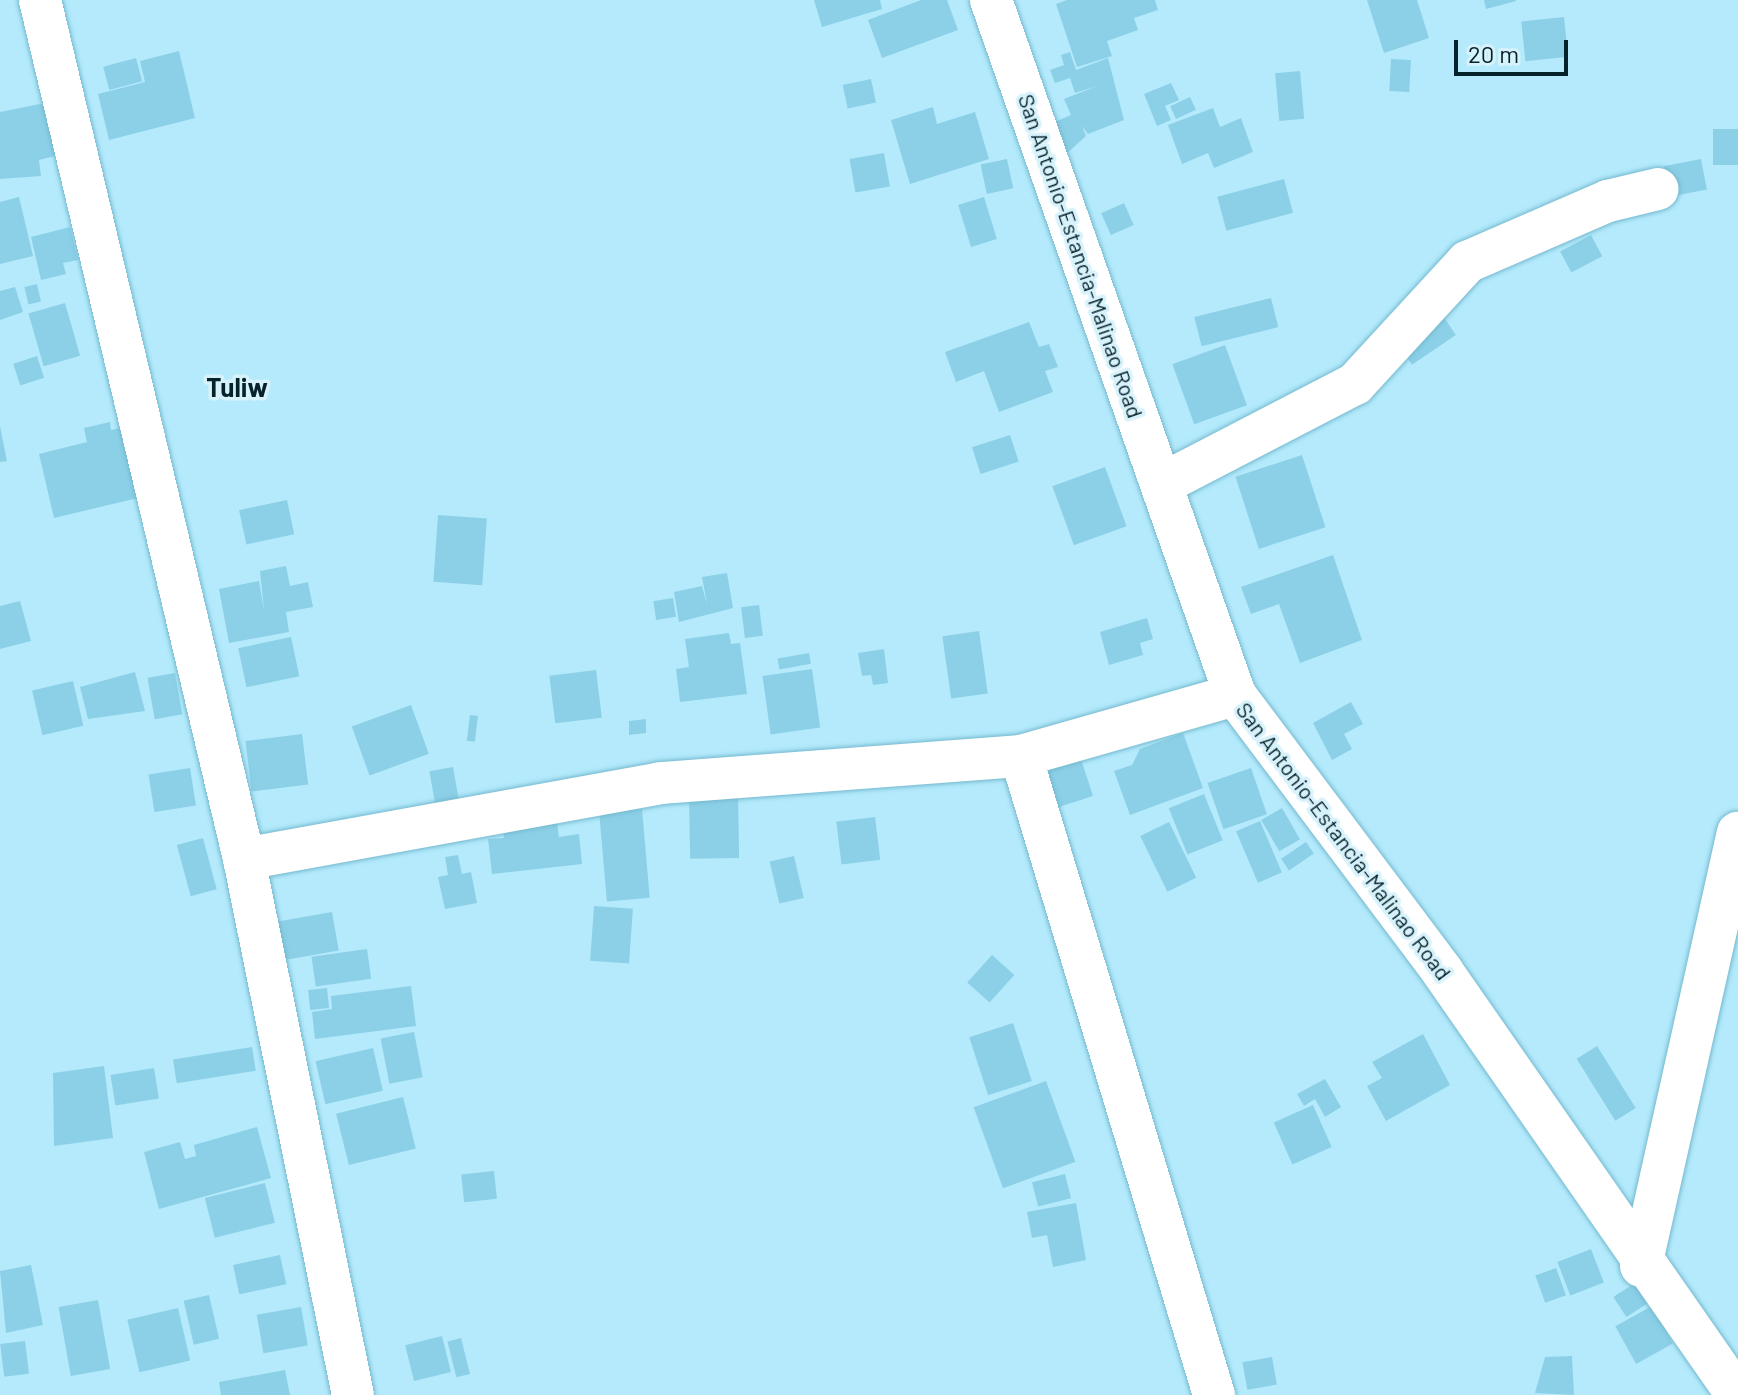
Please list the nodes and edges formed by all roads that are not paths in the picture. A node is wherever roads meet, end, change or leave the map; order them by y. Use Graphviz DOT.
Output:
graph roads {
  1 [pos="40,0"];
  2 [pos="991,0"];
  3 [pos="1658,189"];
  4 [pos="1162,484"];
  5 [pos="1235,695"];
  6 [pos="1021,756"];
  7 [pos="1738,833"];
  8 [pos="244,859"];
  9 [pos="1641,1266"];
  10 [pos="353,1395"];
  11 [pos="1214,1395"];
  12 [pos="1737,1395"];
  1 -- 8 [label="street"];
  2 -- 4 [label="street, San Antonio-Estancia-Malinao Road"];
  3 -- 4 [label="street"];
  4 -- 5 [label="street, San Antonio-Estancia-Malinao Road"];
  5 -- 6 [label="street"];
  5 -- 9 [label="street, San Antonio-Estancia-Malinao Road"];
  6 -- 8 [label="street"];
  6 -- 11 [label="street"];
  7 -- 9 [label="street"];
  8 -- 10 [label="street"];
  9 -- 12 [label="street, San Antonio-Estancia-Malinao Road"];
}
